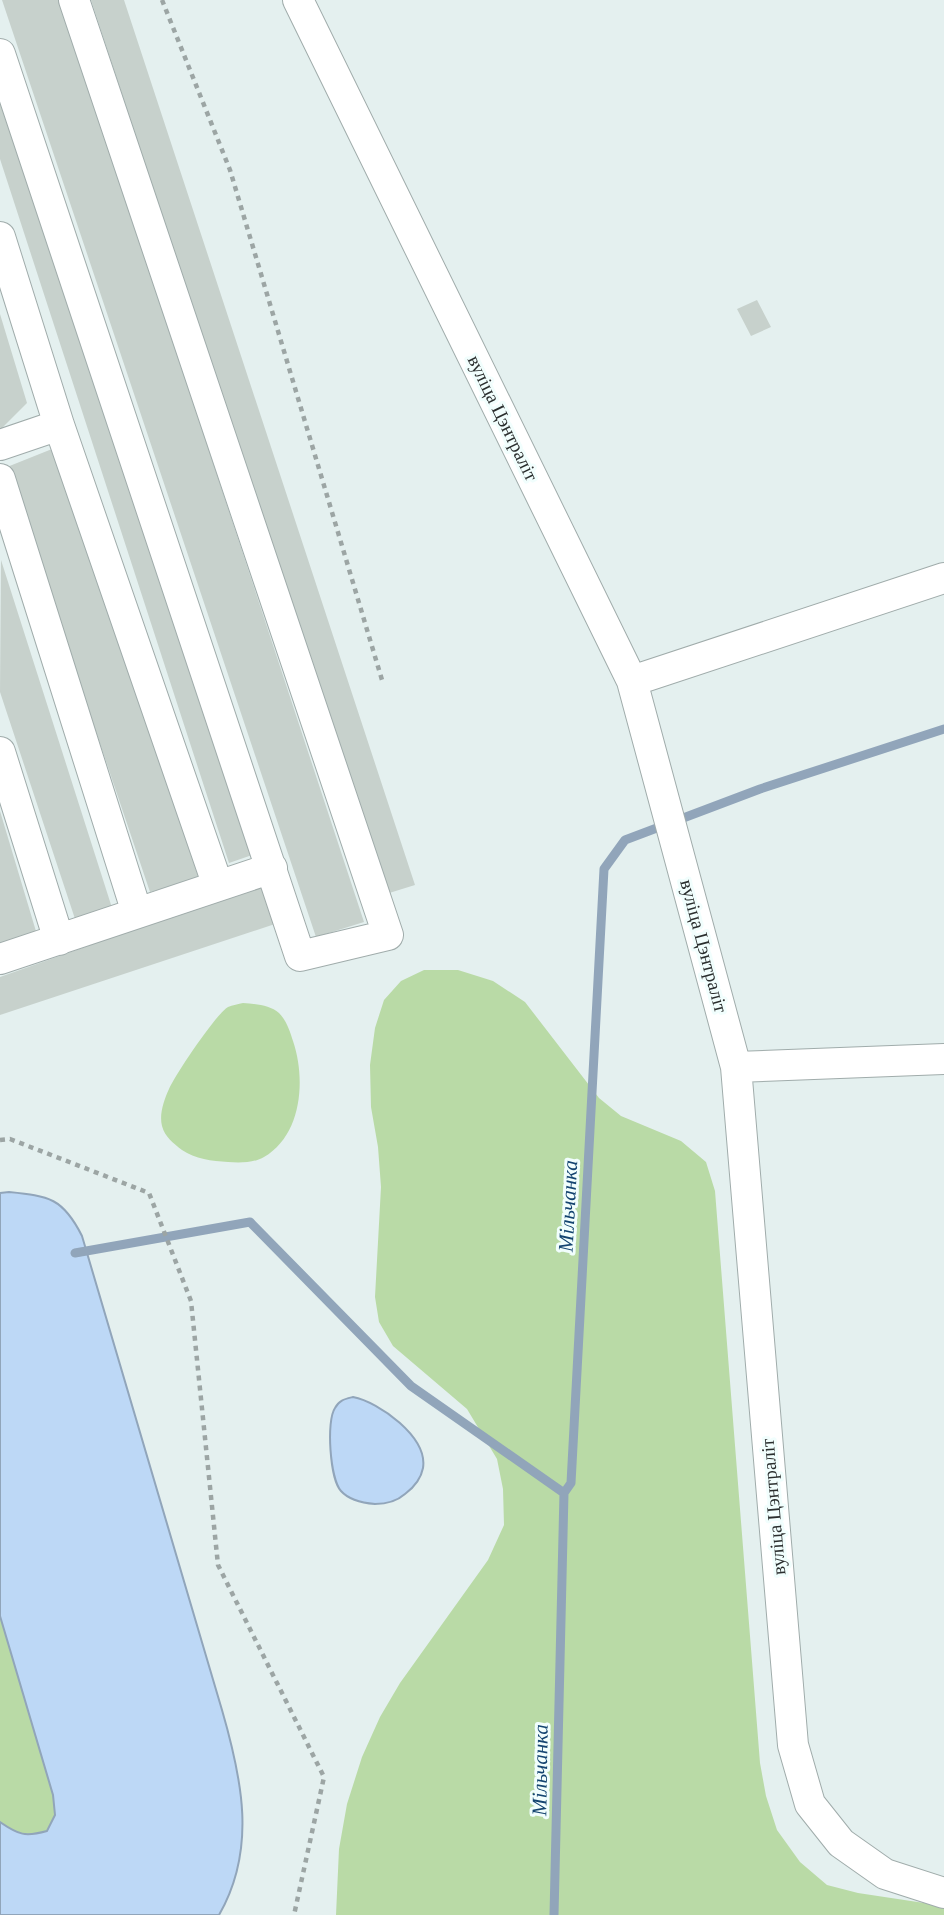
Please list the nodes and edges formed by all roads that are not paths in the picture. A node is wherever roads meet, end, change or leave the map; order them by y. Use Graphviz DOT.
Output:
graph roads {
  1 [pos="74,0"];
  2 [pos="298,0"];
  3 [pos="0,54"];
  4 [pos="0,237"];
  5 [pos="59,425"];
  6 [pos="0,445"];
  7 [pos="0,478"];
  8 [pos="944,578"];
  9 [pos="632,681"];
  10 [pos="0,752"];
  11 [pos="272,868"];
  12 [pos="218,886"];
  13 [pos="137,913"];
  14 [pos="59,940"];
  15 [pos="0,959"];
  16 [pos="944,1059"];
  17 [pos="736,1067"];
  18 [pos="944,1893"];
  1 -- 11 [label="street"];
  2 -- 9 [label="street, вуліца Цэнтраліт"];
  3 -- 11 [label="street"];
  4 -- 5 [label="street"];
  5 -- 6 [label="street"];
  5 -- 12 [label="street"];
  7 -- 13 [label="street"];
  8 -- 9 [label="street"];
  9 -- 17 [label="street, вуліца Цэнтраліт"];
  10 -- 14 [label="street"];
  11 -- 12 [label="street"];
  12 -- 13 [label="street"];
  13 -- 14 [label="street"];
  14 -- 15 [label="street"];
  16 -- 17 [label="street"];
  17 -- 18 [label="street, вуліца Цэнтраліт"];
}
